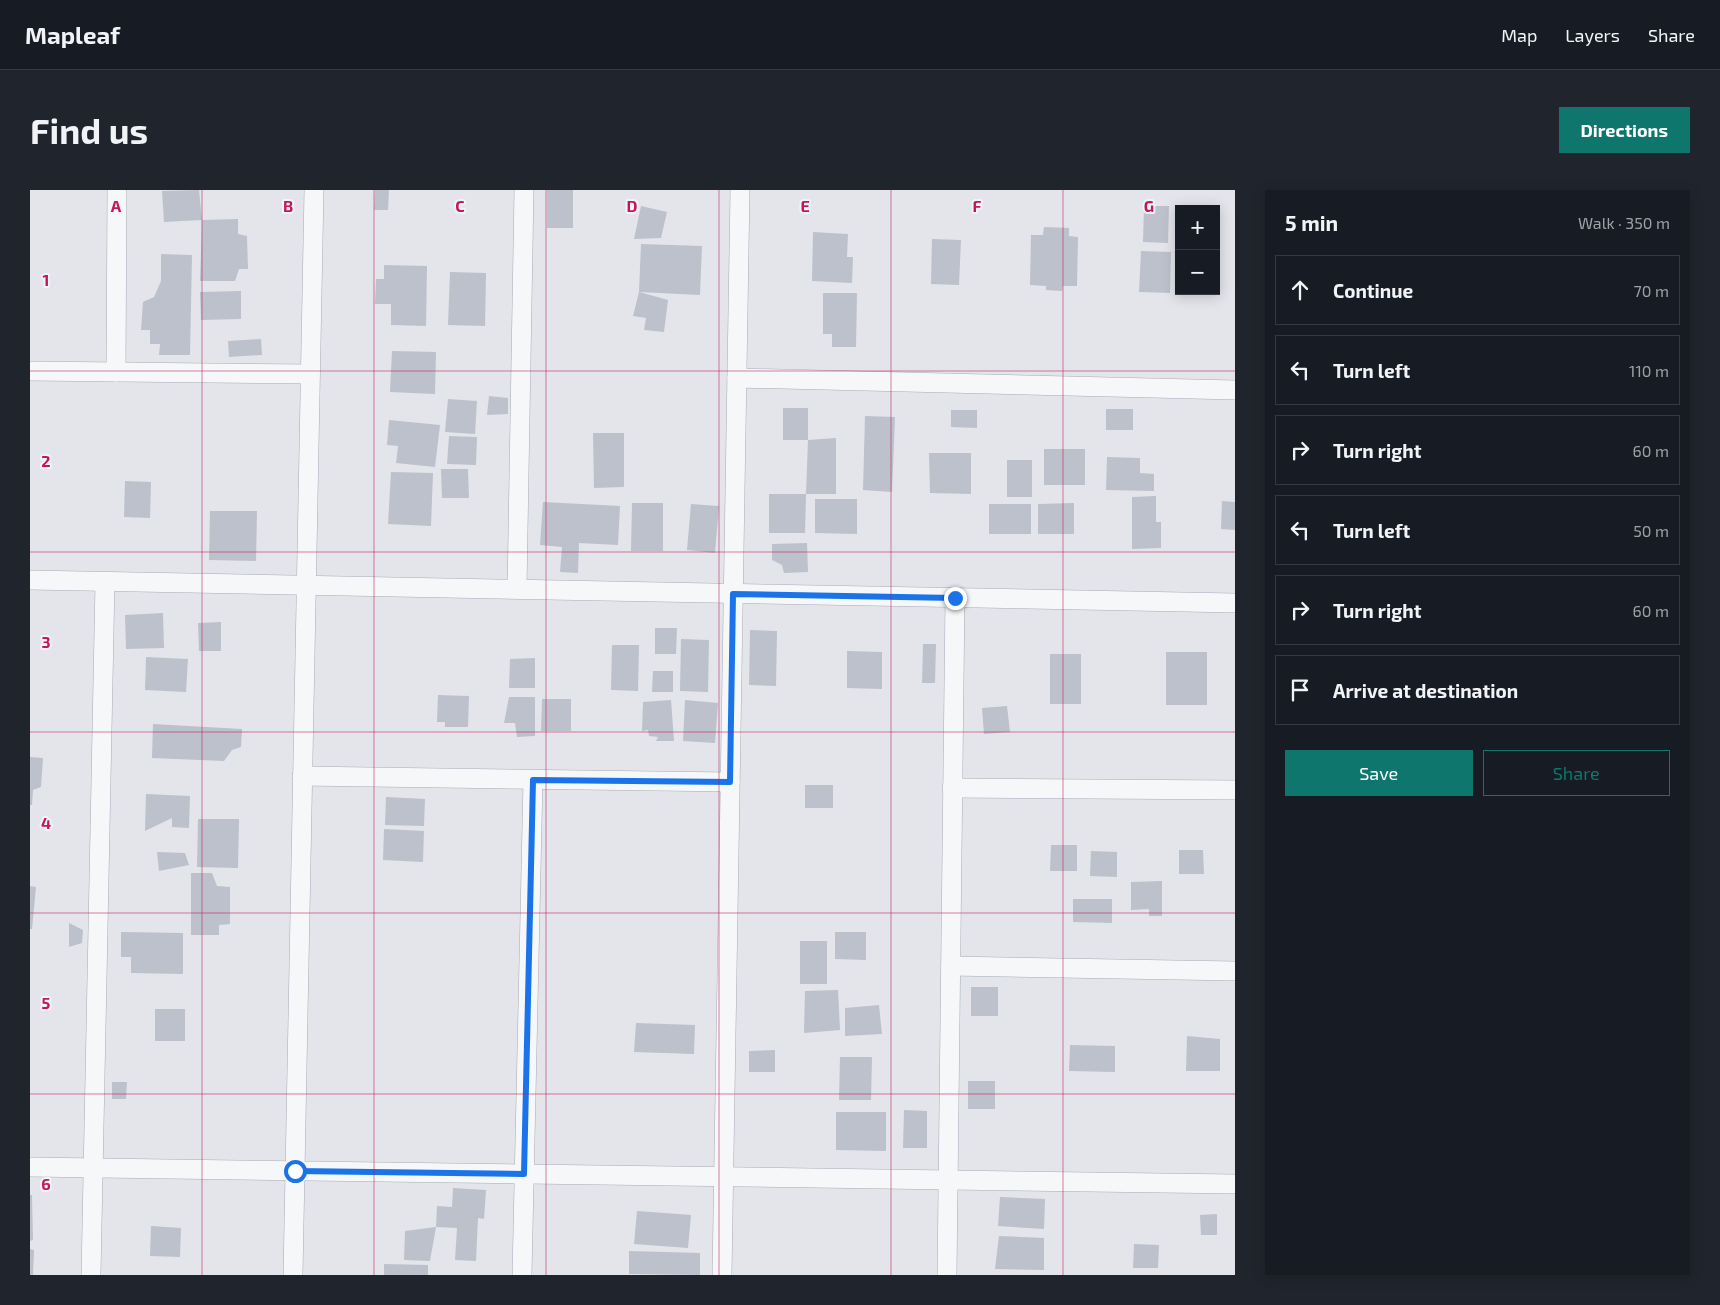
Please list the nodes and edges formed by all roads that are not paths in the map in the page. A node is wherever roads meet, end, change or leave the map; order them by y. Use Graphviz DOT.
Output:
graph roads {
  1 [pos="117,190"];
  2 [pos="314,190"];
  3 [pos="524,190"];
  4 [pos="740,190"];
  5 [pos="30,371"];
  6 [pos="116,372"];
  7 [pos="310,374"];
  8 [pos="737,378"];
  9 [pos="1235,390"];
  10 [pos="30,580"];
  11 [pos="105,582"];
  12 [pos="306,585"];
  13 [pos="517,590"];
  14 [pos="733,594"];
  15 [pos="955,598"];
  16 [pos="1235,603"];
  17 [pos="302,776"];
  18 [pos="533,780"];
  19 [pos="730,782"];
  20 [pos="952,788"];
  21 [pos="1235,790"];
  22 [pos="951,966"];
  23 [pos="1235,971"];
  24 [pos="30,1167"];
  25 [pos="94,1168"];
  26 [pos="295,1171"];
  27 [pos="524,1174"];
  28 [pos="723,1177"];
  29 [pos="950,1180"];
  30 [pos="1235,1184"];
  31 [pos="91,1275"];
  32 [pos="293,1275"];
  33 [pos="522,1275"];
  34 [pos="722,1275"];
  35 [pos="947,1275"];
  1 -- 6 [label="street"];
  2 -- 7 [label="street"];
  3 -- 13 [label="street"];
  4 -- 8 [label="street"];
  5 -- 6 [label="street"];
  6 -- 7 [label="street"];
  7 -- 12 [label="street"];
  8 -- 9 [label="street"];
  8 -- 14 [label="street"];
  10 -- 11 [label="street"];
  11 -- 12 [label="street"];
  11 -- 25 [label="street"];
  12 -- 13 [label="street"];
  12 -- 17 [label="street"];
  13 -- 14 [label="street"];
  14 -- 15 [label="street"];
  14 -- 19 [label="street"];
  15 -- 16 [label="street"];
  15 -- 20 [label="street"];
  17 -- 18 [label="street"];
  17 -- 26 [label="street"];
  18 -- 19 [label="street"];
  18 -- 27 [label="street"];
  19 -- 28 [label="street"];
  20 -- 21 [label="street"];
  20 -- 22 [label="street"];
  22 -- 23 [label="street"];
  22 -- 29 [label="street"];
  24 -- 25 [label="street"];
  25 -- 26 [label="street"];
  25 -- 31 [label="street"];
  26 -- 27 [label="street"];
  26 -- 32 [label="street"];
  27 -- 28 [label="street"];
  27 -- 33 [label="street"];
  28 -- 29 [label="street"];
  28 -- 34 [label="street"];
  29 -- 30 [label="street"];
  29 -- 35 [label="street"];
}
